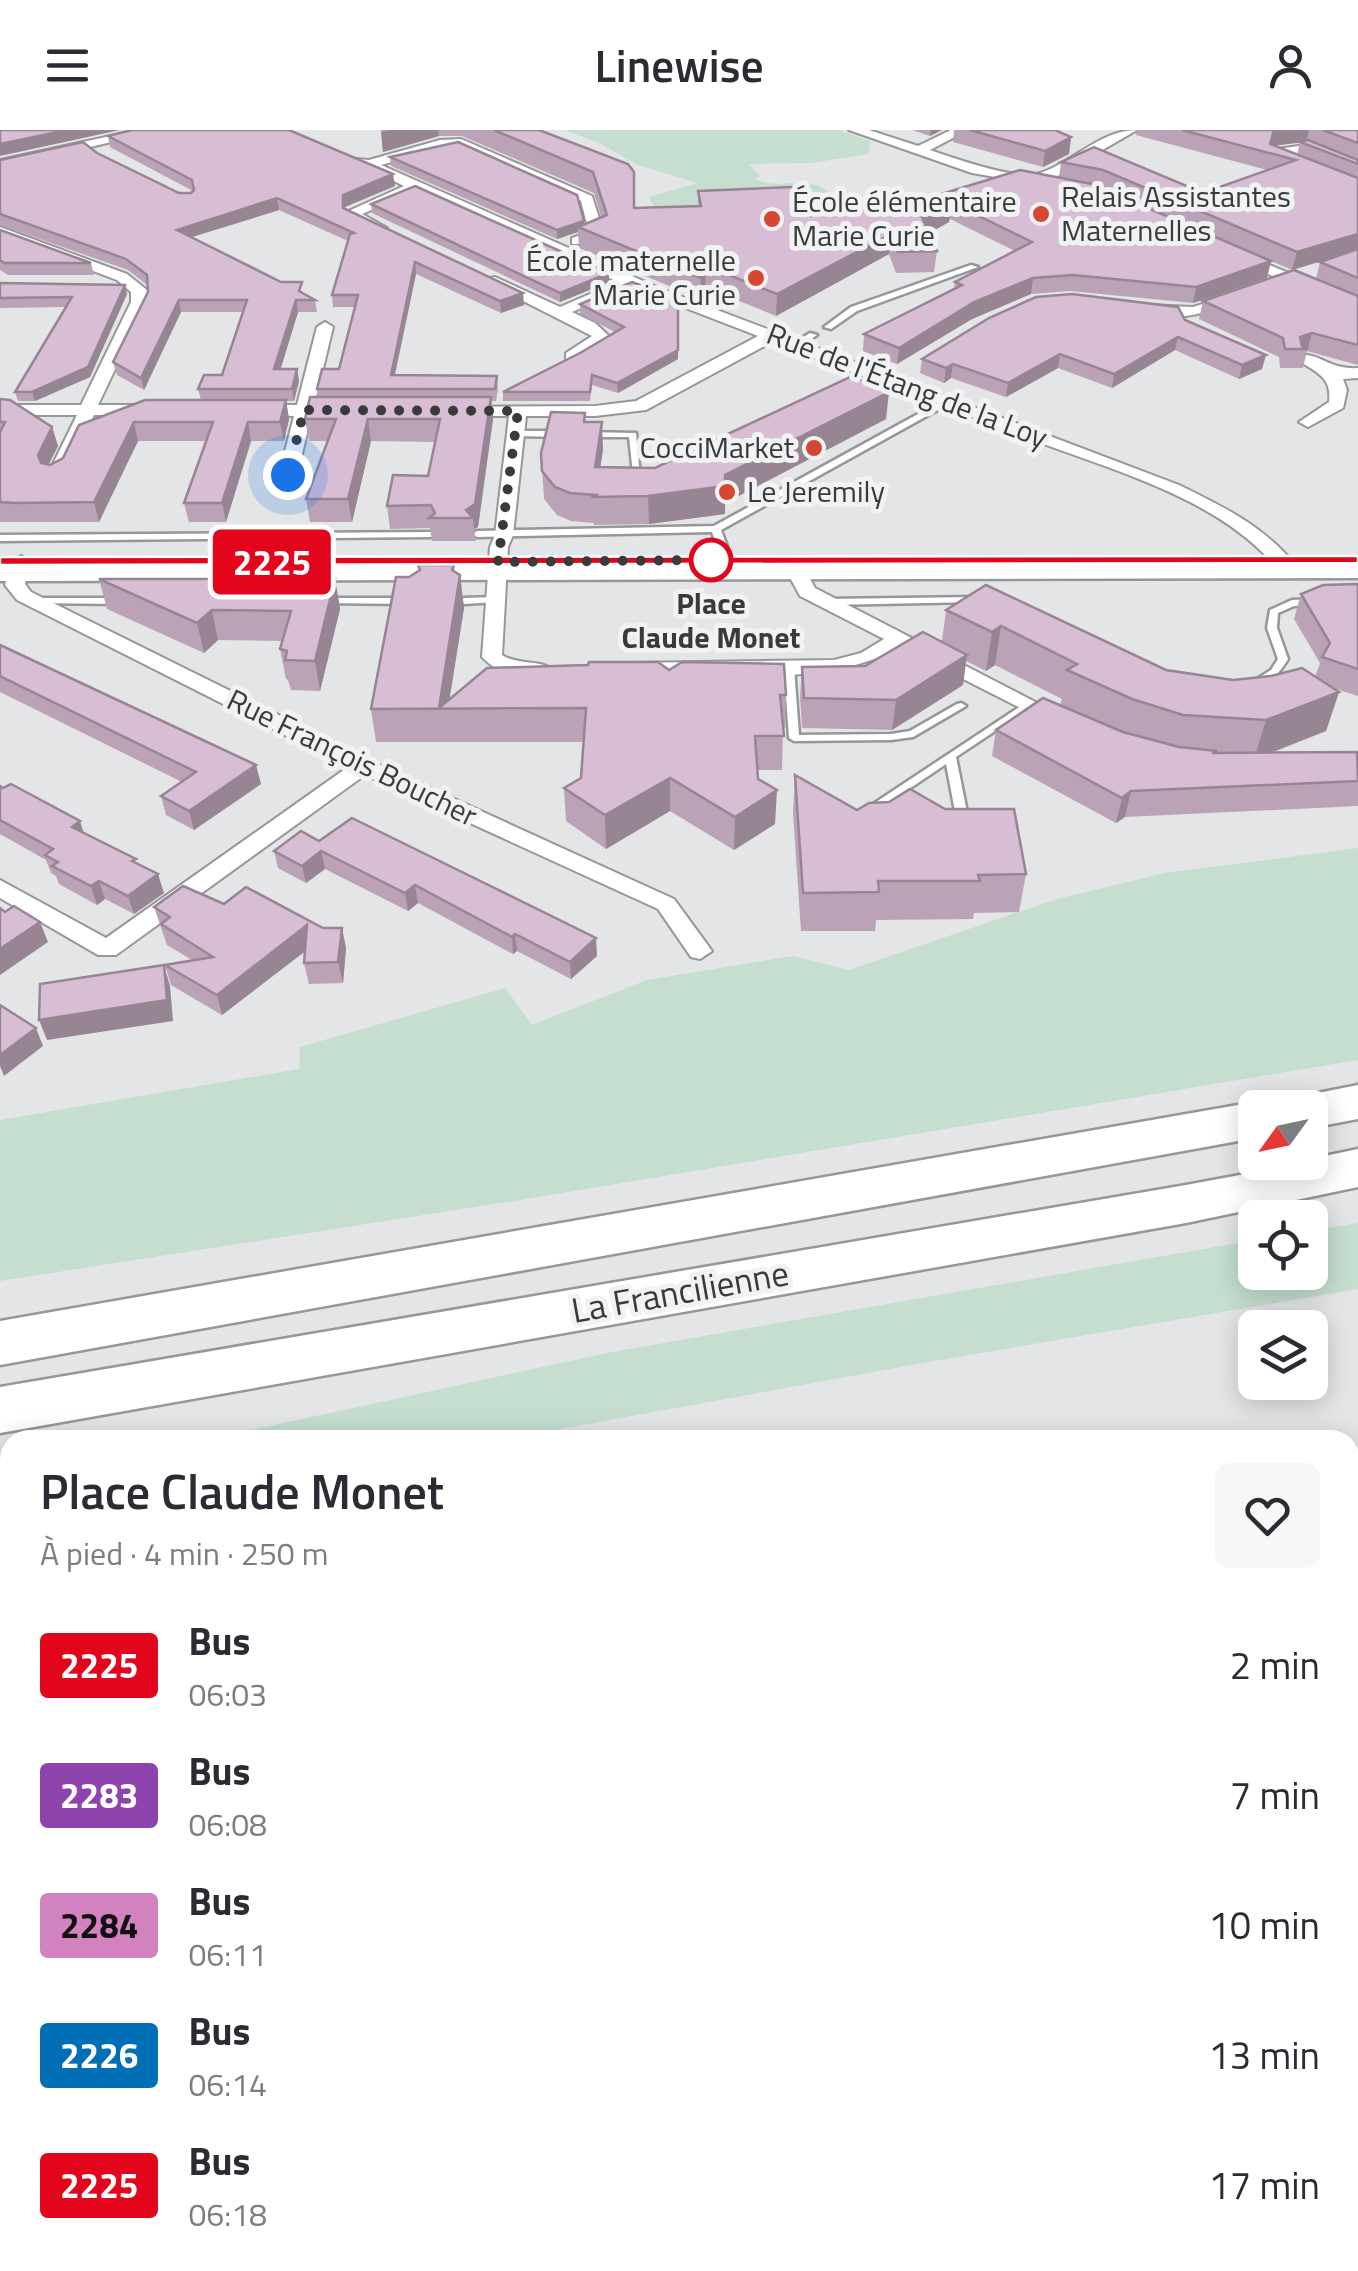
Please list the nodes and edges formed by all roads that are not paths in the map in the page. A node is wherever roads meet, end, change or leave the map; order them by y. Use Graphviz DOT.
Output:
graph roads {
  1 [pos="156,130"];
  2 [pos="856,130"];
  3 [pos="961,130"];
  4 [pos="1130,130"];
  5 [pos="90,144"];
  6 [pos="918,151"];
  7 [pos="106,158"];
  8 [pos="0,164"];
  9 [pos="1358,170"];
  10 [pos="1037,180"];
  11 [pos="1056,184"];
  12 [pos="417,186"];
  13 [pos="1358,192"];
  14 [pos="0,231"];
  15 [pos="395,236"];
  16 [pos="556,248"];
  17 [pos="1223,250"];
  18 [pos="974,267"];
  19 [pos="482,276"];
  20 [pos="1301,277"];
  21 [pos="631,282"];
  22 [pos="132,283"];
  23 [pos="100,285"];
  24 [pos="1358,308"];
  25 [pos="1132,309"];
  26 [pos="560,312"];
  27 [pos="828,326"];
  28 [pos="325,328"];
  29 [pos="772,335"];
  30 [pos="572,356"];
  31 [pos="1305,358"];
  32 [pos="1358,373"];
  33 [pos="1333,375"];
  34 [pos="949,400"];
  35 [pos="0,410"];
  36 [pos="85,410"];
  37 [pos="165,410"];
  38 [pos="225,410"];
  39 [pos="304,410"];
  40 [pos="362,410"];
  41 [pos="440,411"];
  42 [pos="518,411"];
  43 [pos="1308,422"];
  44 [pos="517,433"];
  45 [pos="637,474"];
  46 [pos="288,475"];
  47 [pos="56,476"];
  48 [pos="716,529"];
  49 [pos="431,534"];
  50 [pos="476,534"];
  51 [pos="0,538"];
  52 [pos="727,560"];
  53 [pos="1358,560"];
  54 [pos="1286,565"];
  55 [pos="10,567"];
  56 [pos="498,567"];
  57 [pos="1358,570"];
  58 [pos="797,572"];
  59 [pos="992,600"];
  60 [pos="32,601"];
  61 [pos="128,601"];
  62 [pos="300,601"];
  63 [pos="416,601"];
  64 [pos="464,601"];
  65 [pos="826,602"];
  66 [pos="1329,602"];
  67 [pos="899,639"];
  68 [pos="790,667"];
  69 [pos="612,669"];
  70 [pos="573,670"];
  71 [pos="1245,690"];
  72 [pos="1027,705"];
  73 [pos="961,706"];
  74 [pos="1079,730"];
  75 [pos="950,756"];
  76 [pos="363,766"];
  77 [pos="881,803"];
  78 [pos="894,811"];
  79 [pos="856,820"];
  80 [pos="949,834"];
  81 [pos="0,888"];
  82 [pos="700,951"];
  83 [pos="1358,1102"];
  84 [pos="1328,1107"];
  85 [pos="1238,1123"];
  86 [pos="1358,1168"];
  87 [pos="0,1343"];
  88 [pos="0,1410"];
  1 -- 5 [label="street"];
  2 -- 6 [label="street"];
  3 -- 6 [label="street"];
  4 -- 10 [label="street"];
  5 -- 7 [label="street"];
  5 -- 8 [label="street"];
  6 -- 10 [label="street"];
  9 -- 13 [label="street"];
  10 -- 11 [label="street"];
  12 -- 15 [label="street"];
  12 -- 16 [label="street, Rue de l'Étang de la Loy"];
  12 -- 16 [label="street, Rue de l'Étang de la Loy"];
  14 -- 22 [label="street"];
  16 -- 21 [label="street, Rue de l'Étang de la Loy"];
  17 -- 20 [label="street"];
  18 -- 27 [label="lane"];
  19 -- 26 [label="street"];
  20 -- 24 [label="street"];
  20 -- 25 [label="street"];
  21 -- 26 [label="street"];
  21 -- 29 [label="street, Rue de l'Étang de la Loy"];
  22 -- 23 [label="street"];
  22 -- 36 [label="street"];
  26 -- 30 [label="street"];
  28 -- 39 [label="street"];
  29 -- 34 [label="street, Rue de l'Étang de la Loy"];
  29 -- 42 [label="street"];
  31 -- 33 [label="street"];
  32 -- 33 [label="street"];
  33 -- 43 [label="street"];
  34 -- 48 [label="lane"];
  34 -- 54 [label="street, Rue de l'Étang de la Loy"];
  35 -- 36 [label="street"];
  36 -- 37 [label="street"];
  36 -- 47 [label="street"];
  38 -- 39 [label="street"];
  39 -- 40 [label="street"];
  39 -- 46 [label="street"];
  41 -- 42 [label="street"];
  42 -- 44 [label="street"];
  44 -- 45 [label="lane"];
  44 -- 56 [label="street"];
  48 -- 52 [label="lane"];
  48 -- 56 [label="lane"];
  49 -- 51 [label="lane"];
  50 -- 56 [label="lane"];
  52 -- 54 [label="main road"];
  52 -- 56 [label="main road"];
  53 -- 54 [label="main road"];
  54 -- 57 [label="main road"];
  54 -- 58 [label="main road"];
  55 -- 56 [label="main road"];
  55 -- 60 [label="street"];
  56 -- 58 [label="main road"];
  56 -- 64 [label="lane"];
  56 -- 70 [label="street"];
  58 -- 65 [label="street"];
  59 -- 65 [label="lane"];
  60 -- 61 [label="lane"];
  60 -- 76 [label="street, Rue François Boucher"];
  62 -- 63 [label="lane"];
  65 -- 67 [label="street"];
  66 -- 71 [label="lane"];
  67 -- 68 [label="street"];
  67 -- 72 [label="street"];
  68 -- 69 [label="street"];
  68 -- 73 [label="lane"];
  72 -- 74 [label="street"];
  72 -- 75 [label="lane"];
  75 -- 77 [label="lane"];
  75 -- 80 [label="lane"];
  76 -- 81 [label="street"];
  76 -- 82 [label="street, Rue François Boucher"];
  77 -- 78 [label="lane"];
  77 -- 79 [label="lane"];
  83 -- 84 [label="highway"];
  85 -- 87 [label="highway, La Francilienne"];
  86 -- 88 [label="highway, La Francilienne"];
}
